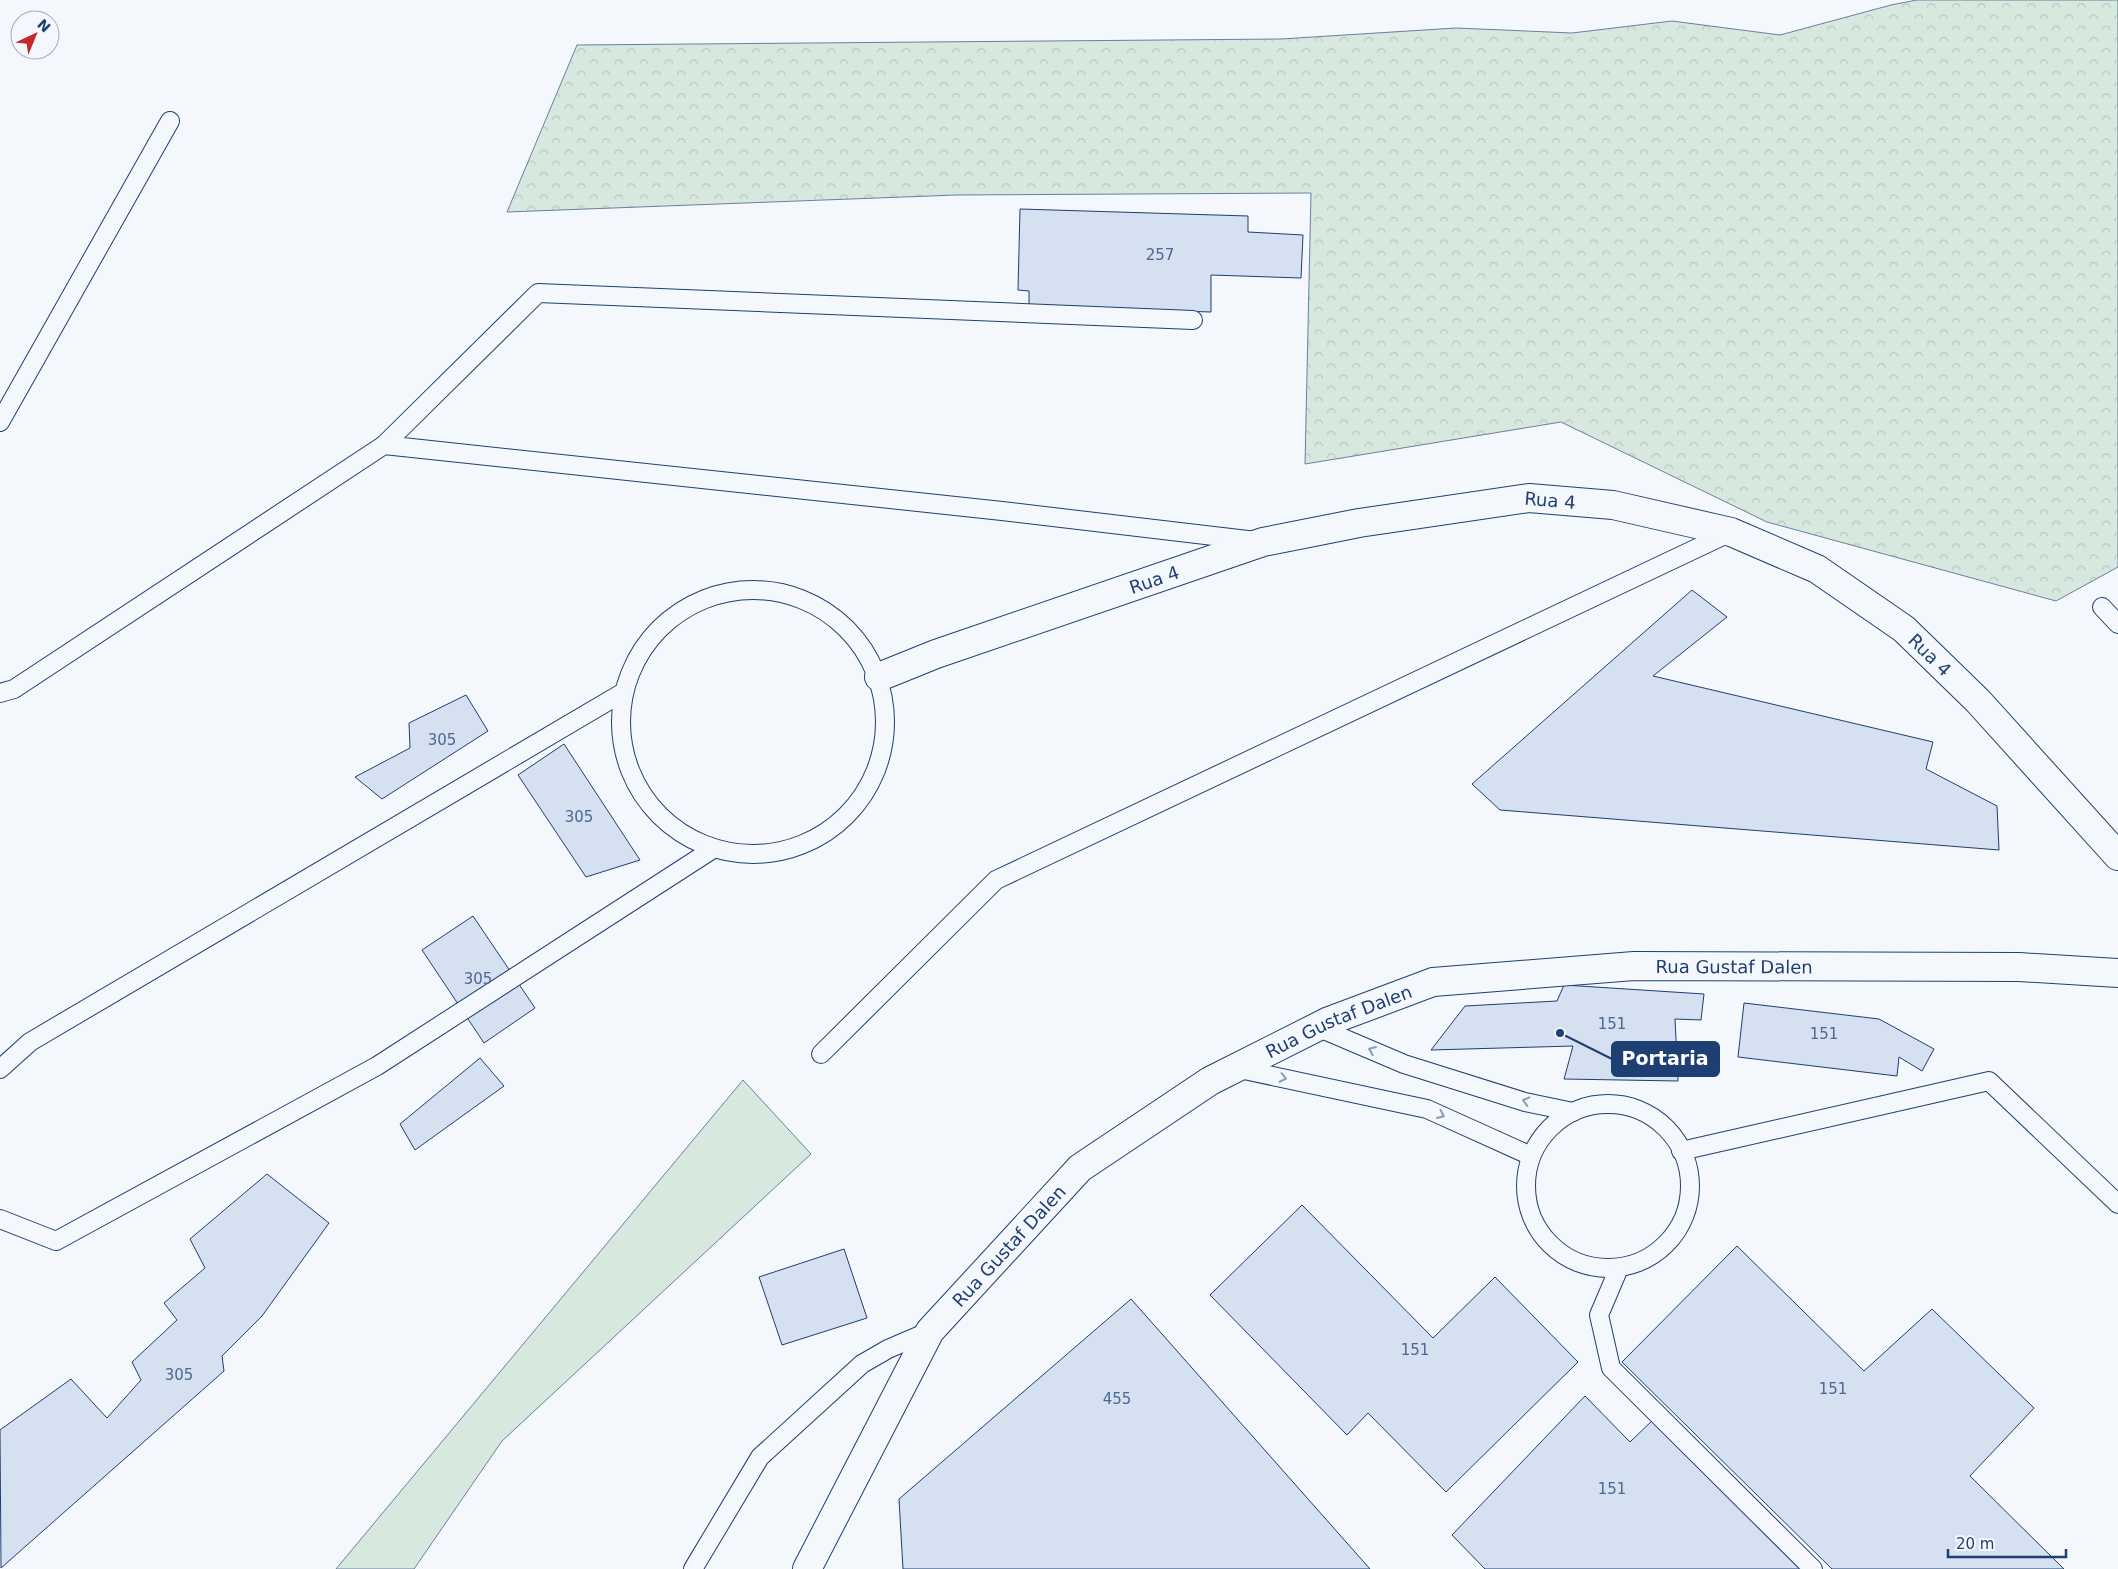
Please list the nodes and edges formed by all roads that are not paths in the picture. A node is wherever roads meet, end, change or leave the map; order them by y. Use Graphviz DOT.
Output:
graph roads {
  1 [pos="170,120"];
  2 [pos="1193,320"];
  3 [pos="0,422"];
  4 [pos="384,445"];
  5 [pos="1731,532"];
  6 [pos="1263,542"];
  7 [pos="2102,607"];
  8 [pos="2118,624"];
  9 [pos="880,677"];
  10 [pos="0,693"];
  11 [pos="622,693"];
  12 [pos="713,849"];
  13 [pos="2118,856"];
  14 [pos="2118,973"];
  15 [pos="1317,1027"];
  16 [pos="821,1054"];
  17 [pos="1235,1068"];
  18 [pos="0,1069"];
  19 [pos="1573,1112"];
  20 [pos="1681,1151"];
  21 [pos="1531,1156"];
  22 [pos="2118,1204"];
  23 [pos="0,1219"];
  24 [pos="1619,1268"];
  25 [pos="930,1330"];
  26 [pos="693,1569"];
  27 [pos="808,1569"];
  28 [pos="1813,1569"];
  1 -- 3 [label="lane"];
  2 -- 4 [label="lane"];
  4 -- 6 [label="lane"];
  4 -- 10 [label="lane"];
  5 -- 6 [label="street, Rua 4"];
  5 -- 13 [label="street, Rua 4"];
  5 -- 16 [label="lane"];
  6 -- 9 [label="street, Rua 4"];
  7 -- 8 [label="lane"];
  9 -- 11 [label="lane"];
  9 -- 12 [label="lane"];
  11 -- 12 [label="lane"];
  11 -- 18 [label="lane"];
  12 -- 23 [label="lane"];
  14 -- 15 [label="street, Rua Gustaf Dalen"];
  15 -- 17 [label="street, Rua Gustaf Dalen"];
  19 -- 15 [label="lane, one-way"];
  17 -- 21 [label="lane, one-way"];
  17 -- 25 [label="street, Rua Gustaf Dalen"];
  19 -- 20 [label="lane"];
  19 -- 21 [label="lane"];
  20 -- 22 [label="lane"];
  20 -- 24 [label="lane"];
  21 -- 24 [label="lane"];
  24 -- 28 [label="lane"];
  25 -- 26 [label="lane"];
  25 -- 27 [label="street, Rua Gustaf Dalen"];
}
